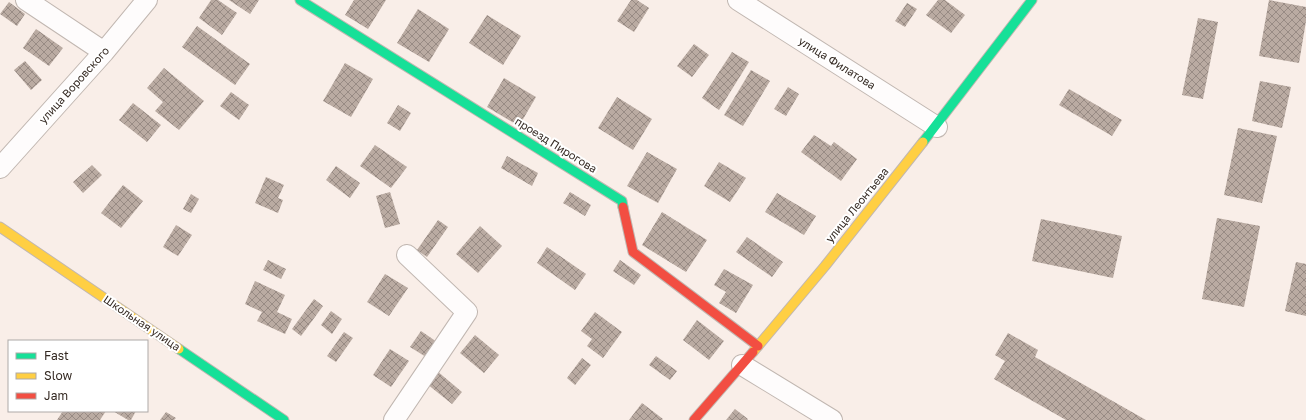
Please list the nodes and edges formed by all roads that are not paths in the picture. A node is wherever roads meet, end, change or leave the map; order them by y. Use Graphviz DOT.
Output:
graph roads {
  1 [pos="26,0"];
  2 [pos="147,0"];
  3 [pos="300,0"];
  4 [pos="738,0"];
  5 [pos="1032,0"];
  6 [pos="104,52"];
  7 [pos="937,126"];
  8 [pos="0,168"];
  9 [pos="0,227"];
  10 [pos="406,256"];
  11 [pos="758,346"];
  12 [pos="742,365"];
  13 [pos="284,420"];
  14 [pos="394,420"];
  15 [pos="694,420"];
  16 [pos="832,420"];
  1 -- 6 [label="street"];
  2 -- 6 [label="street, улица Воровского"];
  3 -- 11 [label="street, проезд Пирогова"];
  4 -- 7 [label="street, улица Филатова"];
  5 -- 7 [label="street, улица Леонтьева"];
  6 -- 8 [label="street, улица Воровского"];
  7 -- 11 [label="street, улица Леонтьева"];
  9 -- 13 [label="street, Школьная улица"];
  10 -- 14 [label="street"];
  11 -- 12 [label="street, улица Леонтьева"];
  12 -- 15 [label="street, улица Леонтьева"];
  12 -- 16 [label="street"];
}
